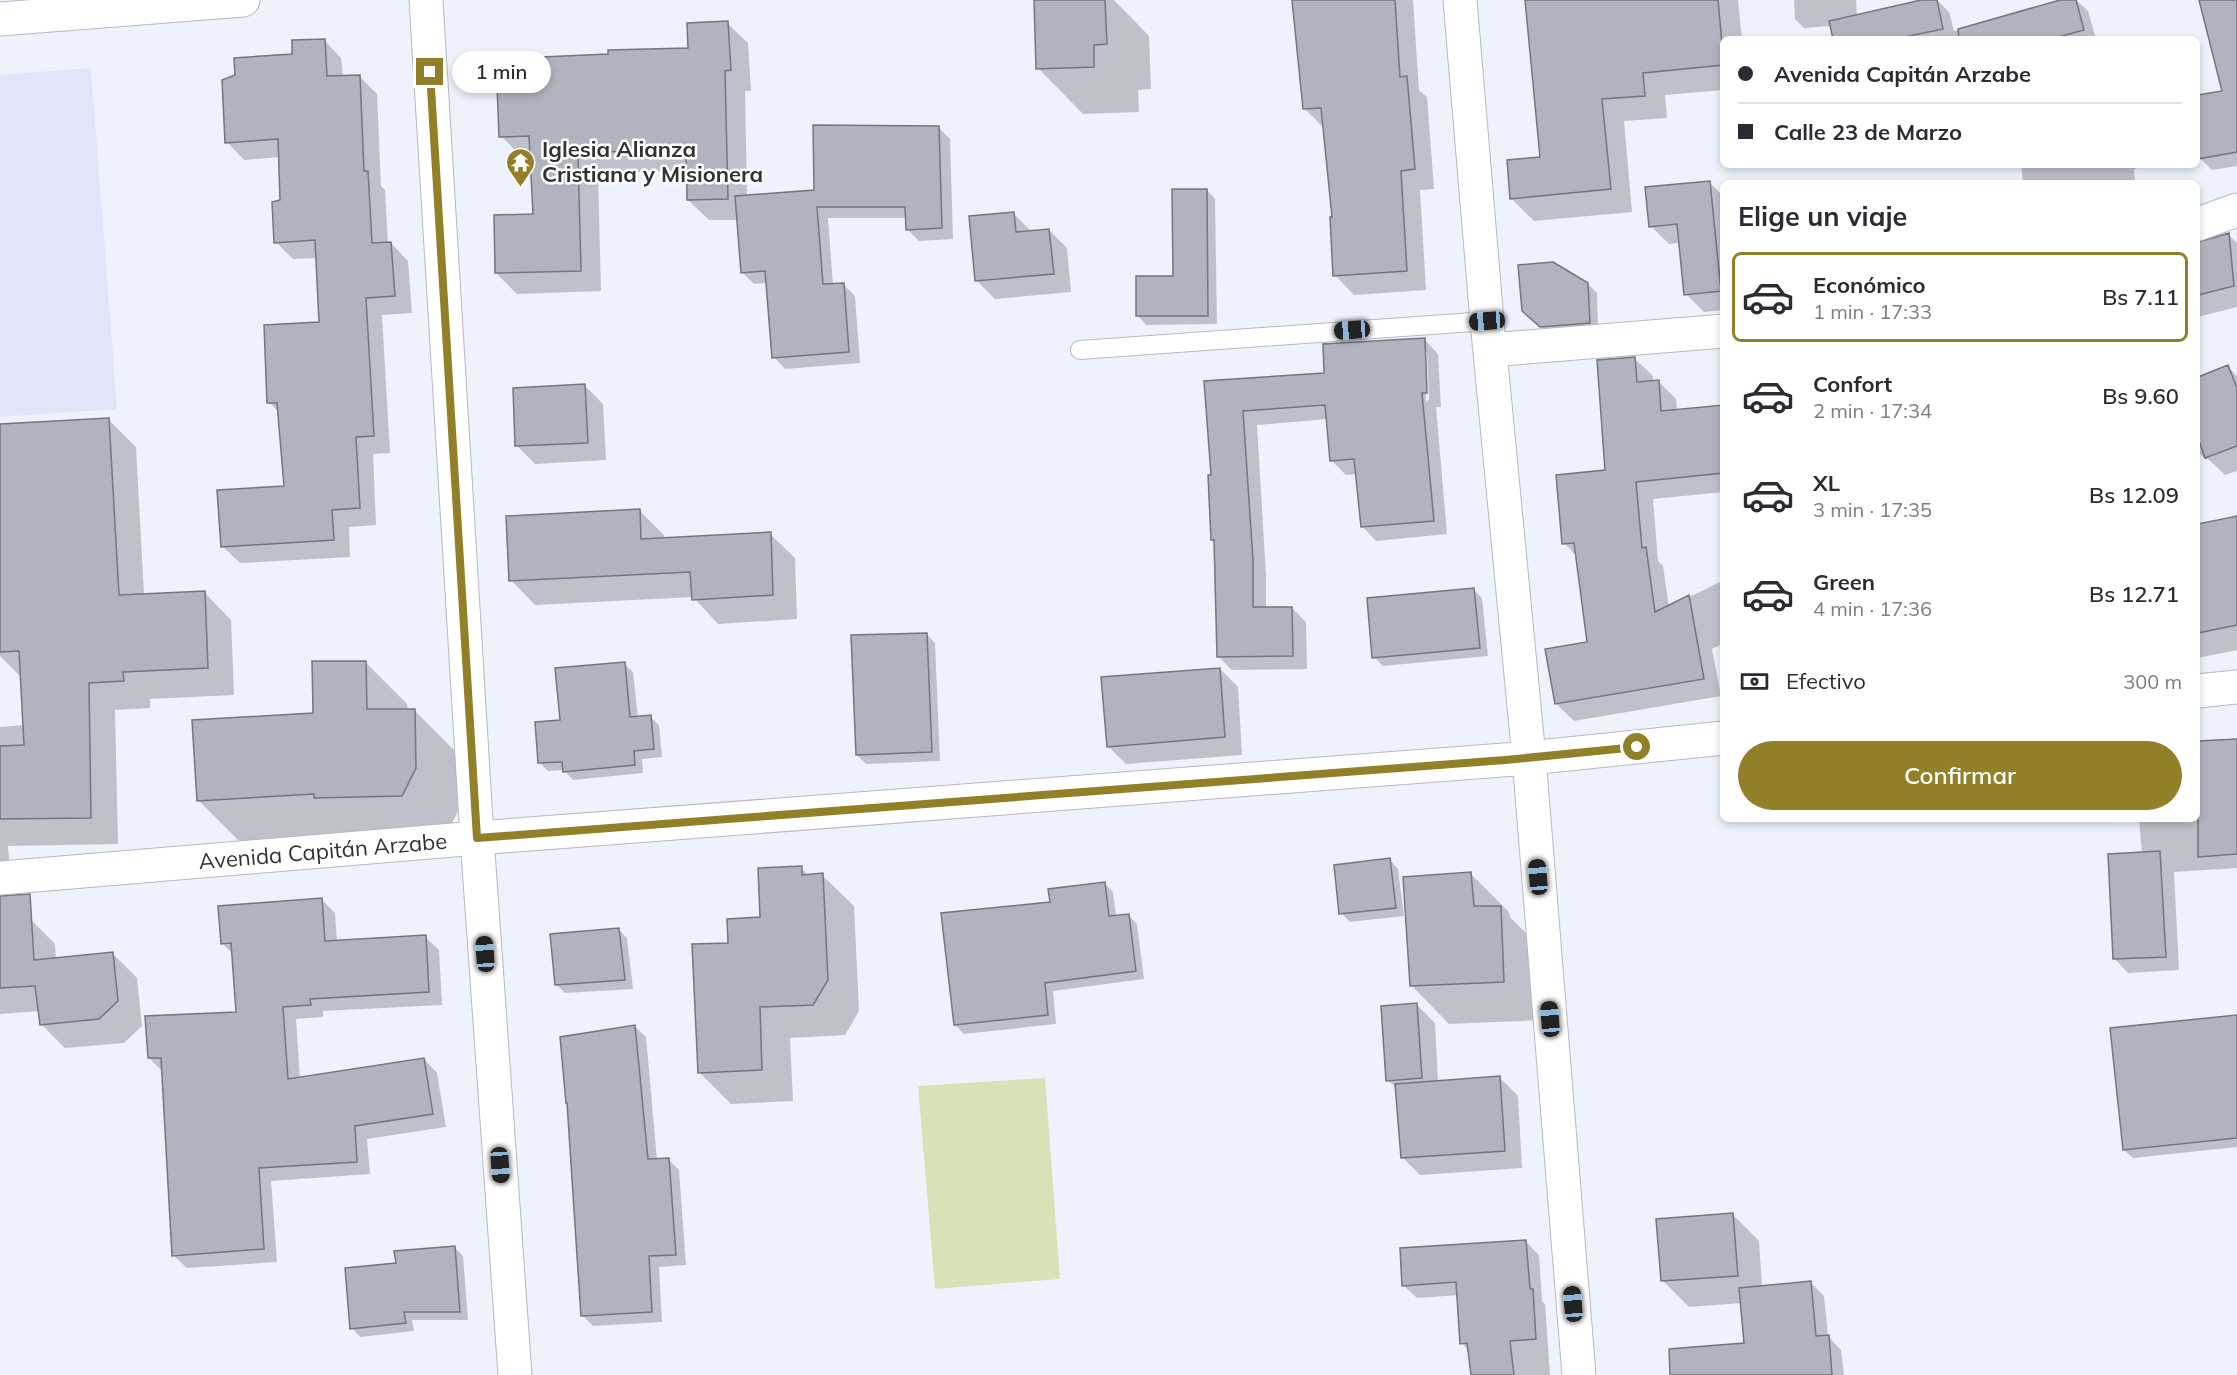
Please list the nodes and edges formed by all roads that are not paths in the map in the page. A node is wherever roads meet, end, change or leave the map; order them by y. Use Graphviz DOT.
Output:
graph roads {
  1 [pos="243,0"];
  2 [pos="426,0"];
  3 [pos="1460,0"];
  4 [pos="0,19"];
  5 [pos="2237,210"];
  6 [pos="2200,223"];
  7 [pos="1720,331"];
  8 [pos="1489,335"];
  9 [pos="1080,350"];
  10 [pos="2237,687"];
  11 [pos="2200,691"];
  12 [pos="1720,738"];
  13 [pos="1529,758"];
  14 [pos="477,838"];
  15 [pos="0,878"];
  16 [pos="515,1375"];
  17 [pos="1579,1375"];
  1 -- 4 [label="main road"];
  2 -- 14 [label="main road"];
  3 -- 8 [label="main road"];
  5 -- 6 [label="main road"];
  7 -- 8 [label="main road"];
  8 -- 9 [label="lane"];
  8 -- 13 [label="main road"];
  10 -- 11 [label="main road"];
  12 -- 13 [label="main road, Avenida Capitán Arzabe"];
  13 -- 14 [label="main road, Avenida Capitán Arzabe"];
  13 -- 17 [label="main road"];
  14 -- 15 [label="main road, Avenida Capitán Arzabe"];
  14 -- 16 [label="main road"];
}
